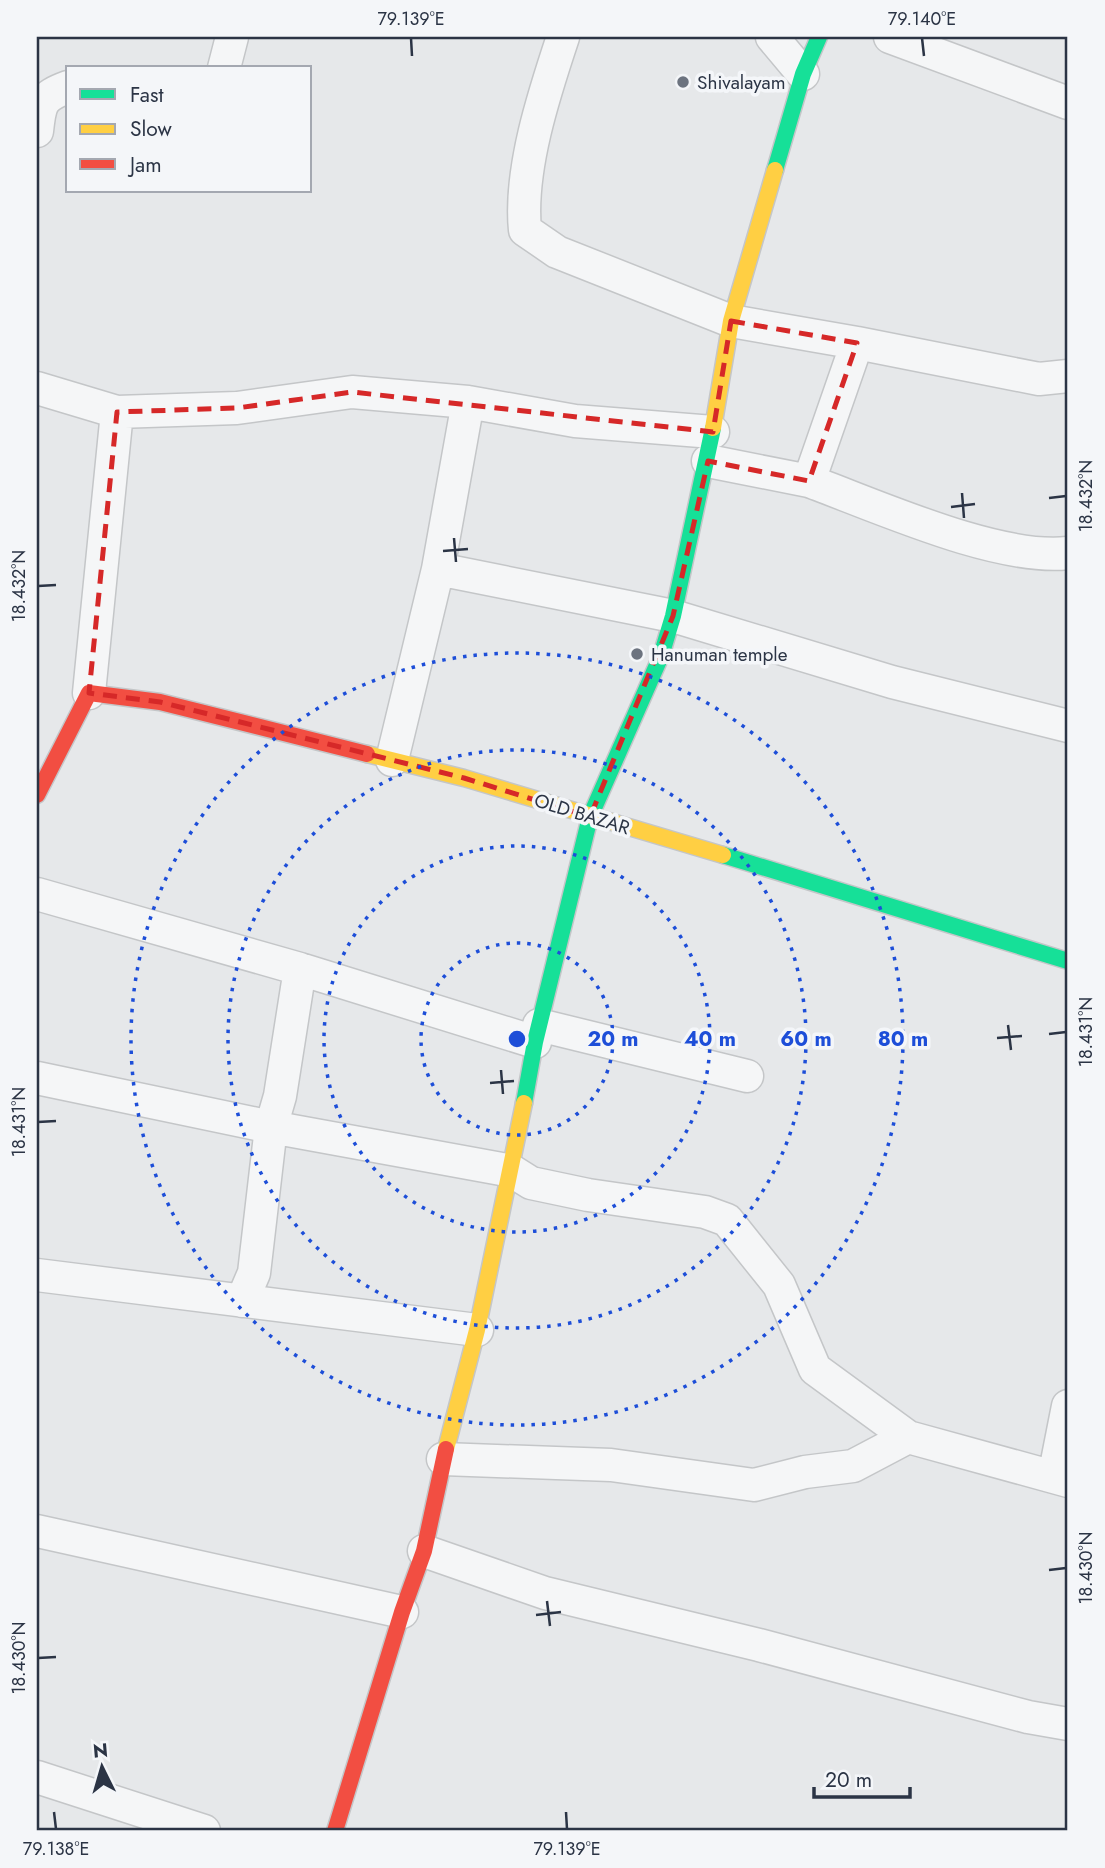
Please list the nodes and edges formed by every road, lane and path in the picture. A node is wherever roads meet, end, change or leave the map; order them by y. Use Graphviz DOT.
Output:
graph roads {
  1 [pos="232,37"];
  2 [pos="563,37"];
  3 [pos="772,37"];
  4 [pos="819,37"];
  5 [pos="890,37"];
  6 [pos="225,66"];
  7 [pos="803,74"];
  8 [pos="66,88"];
  9 [pos="1068,103"];
  10 [pos="37,131"];
  11 [pos="731,321"];
  12 [pos="857,343"];
  13 [pos="1068,376"];
  14 [pos="37,388"];
  15 [pos="468,401"];
  16 [pos="117,412"];
  17 [pos="710,446"];
  18 [pos="809,481"];
  19 [pos="1068,553"];
  20 [pos="438,569"];
  21 [pos="673,616"];
  22 [pos="89,694"];
  23 [pos="1068,726"];
  24 [pos="392,760"];
  25 [pos="37,795"];
  26 [pos="590,817"];
  27 [pos="37,894"];
  28 [pos="1068,961"];
  29 [pos="300,969"];
  30 [pos="537,1034"];
  31 [pos="747,1076"];
  32 [pos="37,1078"];
  33 [pos="271,1127"];
  34 [pos="512,1171"];
  35 [pos="37,1275"];
  36 [pos="242,1301"];
  37 [pos="477,1330"];
  38 [pos="1068,1406"];
  39 [pos="908,1437"];
  40 [pos="443,1459"];
  41 [pos="1061,1479"];
  42 [pos="37,1531"];
  43 [pos="424,1551"];
  44 [pos="402,1612"];
  45 [pos="1068,1724"];
  46 [pos="37,1777"];
  47 [pos="204,1831"];
  48 [pos="335,1831"];
  1 -- 6 [label="street"];
  2 -- 11 [label="street"];
  3 -- 7 [label="street"];
  4 -- 7 [label="street"];
  5 -- 9 [label="street"];
  7 -- 11 [label="street"];
  8 -- 10 [label="street"];
  11 -- 12 [label="street"];
  11 -- 17 [label="street"];
  12 -- 13 [label="street"];
  12 -- 18 [label="street"];
  14 -- 16 [label="street"];
  15 -- 16 [label="street"];
  15 -- 17 [label="street"];
  15 -- 20 [label="street"];
  16 -- 22 [label="street"];
  17 -- 18 [label="street"];
  17 -- 21 [label="street"];
  18 -- 19 [label="street"];
  20 -- 21 [label="street"];
  20 -- 24 [label="street"];
  21 -- 23 [label="street"];
  21 -- 26 [label="street"];
  22 -- 24 [label="street, OLD BAZAR"];
  22 -- 25 [label="street"];
  24 -- 26 [label="street, OLD BAZAR"];
  26 -- 28 [label="street, OLD BAZAR"];
  26 -- 30 [label="street"];
  27 -- 29 [label="street"];
  29 -- 30 [label="street"];
  29 -- 33 [label="street"];
  30 -- 31 [label="street"];
  30 -- 34 [label="street"];
  32 -- 33 [label="street"];
  33 -- 34 [label="street"];
  33 -- 36 [label="street"];
  34 -- 37 [label="street"];
  34 -- 39 [label="street"];
  35 -- 36 [label="street"];
  36 -- 37 [label="street"];
  37 -- 40 [label="street"];
  38 -- 41 [label="street"];
  39 -- 40 [label="street"];
  39 -- 41 [label="street"];
  40 -- 43 [label="street"];
  42 -- 44 [label="street"];
  43 -- 44 [label="street"];
  43 -- 45 [label="street"];
  44 -- 48 [label="street"];
  46 -- 47 [label="street"];
}
